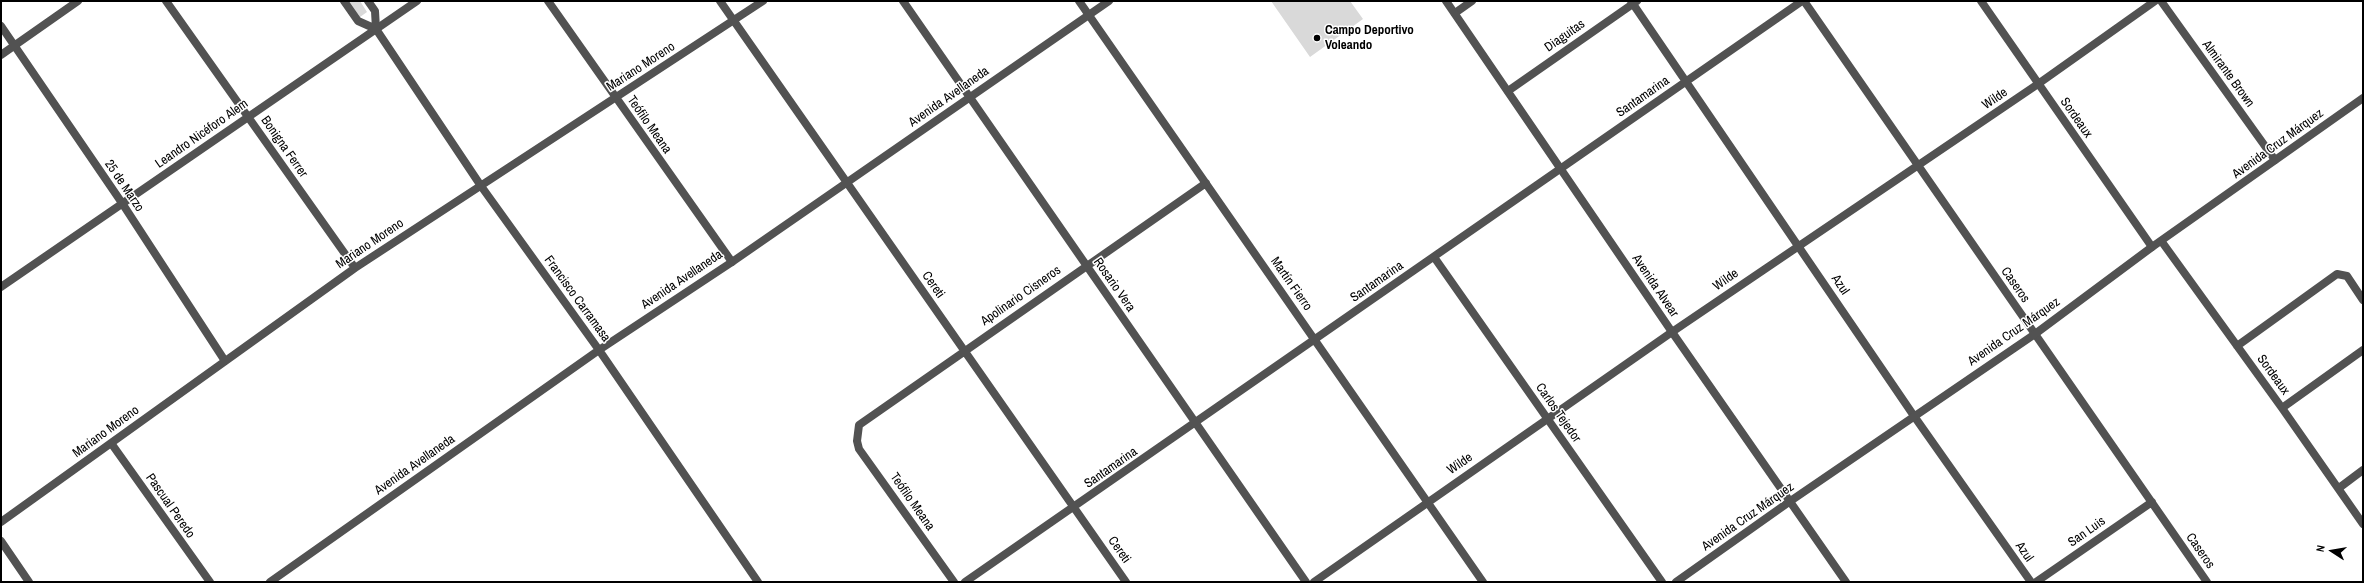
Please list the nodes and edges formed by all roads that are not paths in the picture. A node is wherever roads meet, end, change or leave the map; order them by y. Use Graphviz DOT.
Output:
graph roads {
  1 [pos="78,1"];
  2 [pos="166,1"];
  3 [pos="344,1"];
  4 [pos="368,1"];
  5 [pos="417,1"];
  6 [pos="548,1"];
  7 [pos="720,1"];
  8 [pos="762,1"];
  9 [pos="902,1"];
  10 [pos="1079,1"];
  11 [pos="1109,1"];
  12 [pos="1446,1"];
  13 [pos="1472,1"];
  14 [pos="1803,1"];
  15 [pos="1982,1"];
  16 [pos="2155,1"];
  17 [pos="2161,1"];
  18 [pos="1634,2"];
  19 [pos="1455,13"];
  20 [pos="1089,15"];
  21 [pos="734,21"];
  22 [pos="1,26"];
  23 [pos="376,30"];
  24 [pos="14,45"];
  25 [pos="1,55"];
  26 [pos="1686,82"];
  27 [pos="2038,84"];
  28 [pos="1508,91"];
  29 [pos="970,97"];
  30 [pos="616,98"];
  31 [pos="2363,98"];
  32 [pos="248,117"];
  33 [pos="2275,160"];
  34 [pos="1916,166"];
  35 [pos="1561,169"];
  36 [pos="846,183"];
  37 [pos="1206,183"];
  38 [pos="481,186"];
  39 [pos="122,203"];
  40 [pos="2162,242"];
  41 [pos="1798,245"];
  42 [pos="2152,247"];
  43 [pos="1434,257"];
  44 [pos="732,262"];
  45 [pos="1086,266"];
  46 [pos="355,268"];
  47 [pos="1,287"];
  48 [pos="2363,300"];
  49 [pos="1672,332"];
  50 [pos="2035,334"];
  51 [pos="1315,340"];
  52 [pos="2237,346"];
  53 [pos="599,350"];
  54 [pos="964,350"];
  55 [pos="2363,350"];
  56 [pos="225,361"];
  57 [pos="2282,408"];
  58 [pos="1914,416"];
  59 [pos="1547,419"];
  60 [pos="1195,424"];
  61 [pos="857,433"];
  62 [pos="111,443"];
  63 [pos="2363,470"];
  64 [pos="2339,488"];
  65 [pos="1427,501"];
  66 [pos="1789,502"];
  67 [pos="2152,502"];
  68 [pos="1075,508"];
  69 [pos="1,522"];
  70 [pos="2363,524"];
  71 [pos="1,541"];
  72 [pos="29,582"];
  73 [pos="210,582"];
  74 [pos="270,582"];
  75 [pos="758,582"];
  76 [pos="954,582"];
  77 [pos="965,582"];
  78 [pos="1126,582"];
  79 [pos="1306,582"];
  80 [pos="1314,582"];
  81 [pos="1483,582"];
  82 [pos="1662,582"];
  83 [pos="1676,582"];
  84 [pos="1846,582"];
  85 [pos="2031,582"];
  86 [pos="2036,582"];
  87 [pos="2207,582"];
  1 -- 24 [label="street"];
  2 -- 32 [label="street, Bonigna Ferrer"];
  3 -- 23 [label="street, Francisco Carramasa"];
  4 -- 23 [label="street"];
  5 -- 23 [label="street, Leandro Nicéforo Alem"];
  6 -- 30 [label="street, Teófilo Meana"];
  7 -- 21 [label="street, Cereti"];
  8 -- 21 [label="street, Mariano Moreno"];
  9 -- 29 [label="street, Rosario Vera"];
  10 -- 20 [label="street, Martín Fierro"];
  11 -- 20 [label="street, Avenida Avellaneda"];
  12 -- 19 [label="street, Avenida Alvear"];
  13 -- 19 [label="street"];
  14 -- 26 [label="street, Santamarina"];
  14 -- 34 [label="street, Caseros"];
  15 -- 27 [label="street, Sordeaux"];
  16 -- 27 [label="street, Wilde"];
  17 -- 33 [label="street, Almirante Brown"];
  18 -- 26 [label="street, Azul"];
  18 -- 28 [label="street, Diaguitas"];
  19 -- 28 [label="street, Avenida Alvear"];
  20 -- 29 [label="street, Avenida Avellaneda"];
  20 -- 37 [label="street, Martín Fierro"];
  21 -- 30 [label="street, Mariano Moreno"];
  21 -- 36 [label="street, Cereti"];
  22 -- 24 [label="street, 25 de Marzo"];
  23 -- 32 [label="street, Leandro Nicéforo Alem"];
  23 -- 38 [label="street, Francisco Carramasa"];
  24 -- 25 [label="street"];
  24 -- 39 [label="street, 25 de Marzo"];
  26 -- 35 [label="street, Santamarina"];
  26 -- 41 [label="street, Azul"];
  27 -- 34 [label="street, Wilde"];
  27 -- 42 [label="street, Sordeaux"];
  28 -- 35 [label="street, Avenida Alvear"];
  29 -- 36 [label="street, Avenida Avellaneda"];
  29 -- 45 [label="street, Rosario Vera"];
  30 -- 38 [label="street, Mariano Moreno"];
  30 -- 44 [label="street, Teófilo Meana"];
  31 -- 33 [label="street, Avenida Cruz Márquez"];
  32 -- 39 [label="street, Leandro Nicéforo Alem"];
  32 -- 46 [label="street, Bonigna Ferrer"];
  33 -- 40 [label="street, Avenida Cruz Márquez"];
  34 -- 41 [label="street, Wilde"];
  34 -- 50 [label="street, Caseros"];
  35 -- 43 [label="street, Santamarina"];
  35 -- 49 [label="street, Avenida Alvear"];
  36 -- 44 [label="street, Avenida Avellaneda"];
  36 -- 54 [label="street, Cereti"];
  37 -- 45 [label="street, Apolinario Cisneros"];
  37 -- 51 [label="street, Martín Fierro"];
  38 -- 46 [label="street, Mariano Moreno"];
  38 -- 53 [label="street, Francisco Carramasa"];
  39 -- 47 [label="street, Leandro Nicéforo Alem"];
  39 -- 56 [label="street, 25 de Marzo"];
  40 -- 42 [label="street, Avenida Cruz Márquez"];
  40 -- 52 [label="street, Sordeaux"];
  41 -- 49 [label="street, Wilde"];
  41 -- 58 [label="street, Azul"];
  42 -- 50 [label="street, Avenida Cruz Márquez"];
  43 -- 51 [label="street, Santamarina"];
  43 -- 59 [label="street, Carlos Tejedor"];
  44 -- 53 [label="street, Avenida Avellaneda"];
  45 -- 54 [label="street, Apolinario Cisneros"];
  45 -- 60 [label="street, Rosario Vera"];
  46 -- 56 [label="street, Mariano Moreno"];
  48 -- 52 [label="street"];
  49 -- 59 [label="street, Wilde"];
  49 -- 66 [label="street, Avenida Alvear"];
  50 -- 58 [label="street, Avenida Cruz Márquez"];
  50 -- 67 [label="street, Caseros"];
  51 -- 60 [label="street, Santamarina"];
  51 -- 65 [label="street, Martín Fierro"];
  52 -- 57 [label="street, Sordeaux"];
  53 -- 74 [label="street, Avenida Avellaneda"];
  53 -- 75 [label="street, Francisco Carramasa"];
  54 -- 61 [label="street, Apolinario Cisneros"];
  54 -- 68 [label="street, Cereti"];
  55 -- 57 [label="street"];
  56 -- 62 [label="street, Mariano Moreno"];
  57 -- 64 [label="street, Sordeaux"];
  58 -- 66 [label="street, Avenida Cruz Márquez"];
  58 -- 85 [label="street, Azul"];
  59 -- 65 [label="street, Wilde"];
  59 -- 82 [label="street, Carlos Tejedor"];
  60 -- 68 [label="street, Santamarina"];
  60 -- 79 [label="street, Rosario Vera"];
  61 -- 76 [label="street, Teófilo Meana"];
  62 -- 69 [label="street, Mariano Moreno"];
  62 -- 73 [label="street, Pascual Peredo"];
  63 -- 64 [label="street"];
  64 -- 70 [label="street, Sordeaux"];
  65 -- 80 [label="street, Wilde"];
  65 -- 81 [label="street, Martín Fierro"];
  66 -- 83 [label="street, Avenida Cruz Márquez"];
  66 -- 84 [label="street, Avenida Alvear"];
  67 -- 86 [label="street, San Luis"];
  67 -- 87 [label="street, Caseros"];
  68 -- 77 [label="street, Santamarina"];
  68 -- 78 [label="street, Cereti"];
  71 -- 72 [label="street"];
}
